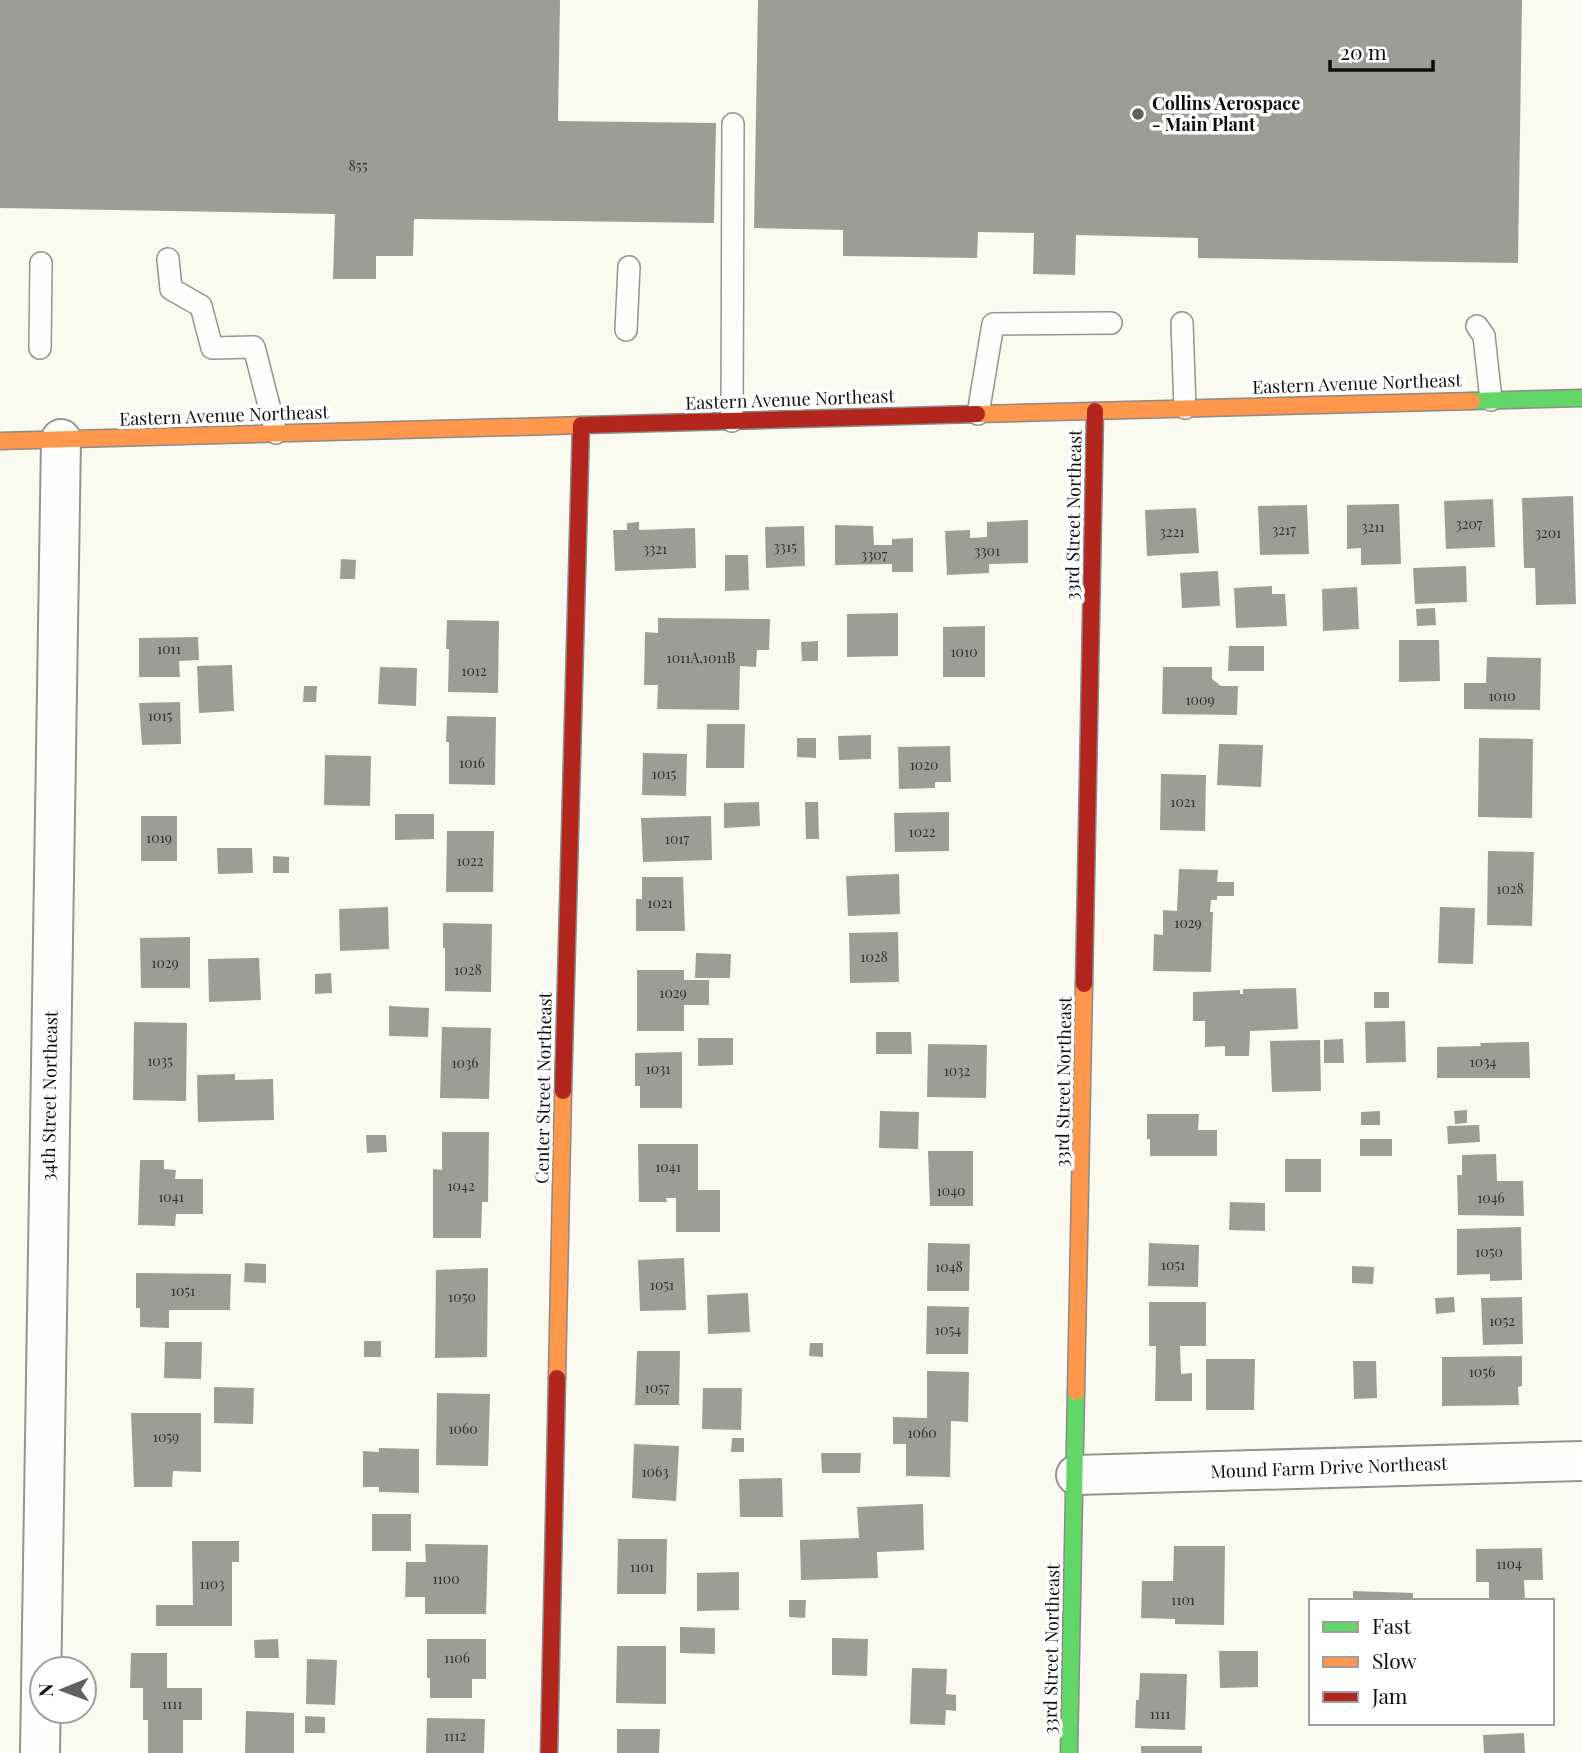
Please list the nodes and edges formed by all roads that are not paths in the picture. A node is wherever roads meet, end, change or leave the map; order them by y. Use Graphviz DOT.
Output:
graph roads {
  1 [pos="733,124"];
  2 [pos="168,259"];
  3 [pos="41,263"];
  4 [pos="629,267"];
  5 [pos="1111,323"];
  6 [pos="1182,323"];
  7 [pos="1477,326"];
  8 [pos="626,330"];
  9 [pos="40,348"];
  10 [pos="1582,398"];
  11 [pos="1491,400"];
  12 [pos="1185,408"];
  13 [pos="1095,411"];
  14 [pos="978,414"];
  15 [pos="732,421"];
  16 [pos="581,425"];
  17 [pos="276,433"];
  18 [pos="61,439"];
  19 [pos="0,441"];
  20 [pos="1582,1461"];
  21 [pos="1076,1475"];
  22 [pos="40,1753"];
  23 [pos="549,1753"];
  24 [pos="1069,1753"];
  1 -- 15 [label="lane"];
  2 -- 17 [label="lane"];
  3 -- 9 [label="lane"];
  4 -- 8 [label="lane"];
  5 -- 14 [label="lane"];
  6 -- 12 [label="lane"];
  7 -- 11 [label="lane"];
  10 -- 11 [label="street, Eastern Avenue Northeast"];
  11 -- 12 [label="street, Eastern Avenue Northeast"];
  12 -- 13 [label="street, Eastern Avenue Northeast"];
  13 -- 14 [label="street, Eastern Avenue Northeast"];
  13 -- 21 [label="street, 33rd Street Northeast"];
  14 -- 15 [label="street, Eastern Avenue Northeast"];
  15 -- 16 [label="street, Eastern Avenue Northeast"];
  16 -- 17 [label="street, Eastern Avenue Northeast"];
  16 -- 23 [label="street, Center Street Northeast"];
  17 -- 18 [label="street, Eastern Avenue Northeast"];
  18 -- 19 [label="street, Eastern Avenue Northeast"];
  18 -- 22 [label="street, 34th Street Northeast"];
  20 -- 21 [label="street, Mound Farm Drive Northeast"];
  21 -- 24 [label="street, 33rd Street Northeast"];
}
